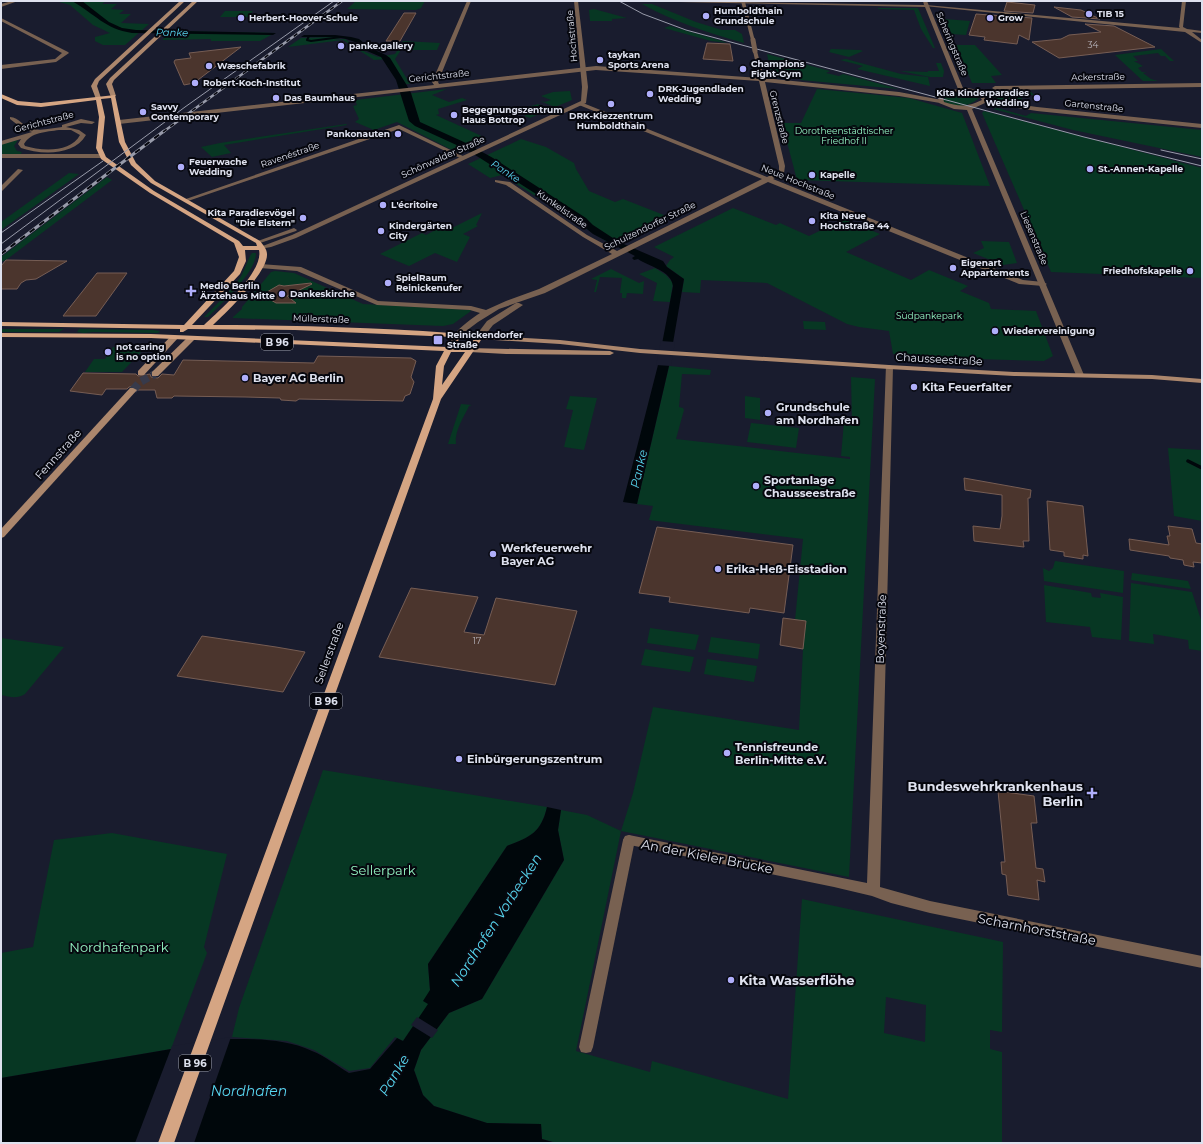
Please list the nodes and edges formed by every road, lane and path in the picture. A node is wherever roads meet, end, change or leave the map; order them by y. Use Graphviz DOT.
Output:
graph roads {
  1 [pos="16,1"];
  2 [pos="183,1"];
  3 [pos="196,1"];
  4 [pos="469,1"];
  5 [pos="576,1"];
  6 [pos="679,1"];
  7 [pos="1184,1"];
  8 [pos="743,2"];
  9 [pos="926,3"];
  10 [pos="1,6"];
  11 [pos="1,19"];
  12 [pos="1186,31"];
  13 [pos="1202,32"];
  14 [pos="1202,42"];
  15 [pos="123,56"];
  16 [pos="136,57"];
  17 [pos="1,67"];
  18 [pos="583,70"];
  19 [pos="761,80"];
  20 [pos="437,85"];
  21 [pos="1202,85"];
  22 [pos="110,87"];
  23 [pos="995,88"];
  24 [pos="95,89"];
  25 [pos="961,90"];
  26 [pos="1,96"];
  27 [pos="113,98"];
  28 [pos="99,100"];
  29 [pos="940,101"];
  30 [pos="984,101"];
  31 [pos="582,104"];
  32 [pos="7,106"];
  33 [pos="969,108"];
  34 [pos="12,118"];
  35 [pos="92,122"];
  36 [pos="110,123"];
  37 [pos="1202,126"];
  38 [pos="54,129"];
  39 [pos="41,130"];
  40 [pos="29,136"];
  41 [pos="1,143"];
  42 [pos="1,156"];
  43 [pos="102,156"];
  44 [pos="464,158"];
  45 [pos="20,170"];
  46 [pos="769,180"];
  47 [pos="497,181"];
  48 [pos="1,190"];
  49 [pos="186,200"];
  50 [pos="173,204"];
  51 [pos="260,245"];
  52 [pos="241,248"];
  53 [pos="620,253"];
  54 [pos="260,266"];
  55 [pos="1043,284"];
  56 [pos="540,291"];
  57 [pos="487,313"];
  58 [pos="1,324"];
  59 [pos="73,326"];
  60 [pos="185,327"];
  61 [pos="206,327"];
  62 [pos="1,335"];
  63 [pos="458,335"];
  64 [pos="66,336"];
  65 [pos="479,337"];
  66 [pos="174,338"];
  67 [pos="192,338"];
  68 [pos="449,348"];
  69 [pos="470,350"];
  70 [pos="640,351"];
  71 [pos="671,353"];
  72 [pos="889,367"];
  73 [pos="141,373"];
  74 [pos="155,374"];
  75 [pos="1080,376"];
  76 [pos="1202,381"];
  77 [pos="133,390"];
  78 [pos="437,399"];
  79 [pos="1,535"];
  80 [pos="629,840"];
  81 [pos="873,890"];
  82 [pos="1202,962"];
  83 [pos="586,1047"];
  84 [pos="166,1143"];
  1 -- 10 [label="street"];
  2 -- 15 [label="main road"];
  3 -- 16 [label="main road"];
  4 -- 20 [label="street"];
  5 -- 18 [label="street, Hochstraße"];
  6 -- 8 [label="street"];
  7 -- 12 [label="street"];
  8 -- 9 [label="street"];
  8 -- 19 [label="street, Grenzstraße, bridge"];
  9 -- 12 [label="street"];
  9 -- 25 [label="street, Scheringstraße"];
  11 -- 17 [label="street"];
  12 -- 13 [label="street"];
  12 -- 14 [label="street"];
  15 -- 16 [label="main road"];
  15 -- 24 [label="main road"];
  16 -- 22 [label="main road"];
  18 -- 19 [label="street, Gerichtstraße"];
  18 -- 20 [label="street, Gerichtstraße"];
  18 -- 31 [label="street"];
  19 -- 29 [label="street"];
  19 -- 46 [label="street, Grenzstraße"];
  20 -- 36 [label="street, Gerichtstraße"];
  21 -- 23 [label="street, Ackerstraße"];
  22 -- 24 [label="main road"];
  22 -- 27 [label="main road"];
  24 -- 28 [label="main road"];
  25 -- 29 [label="street"];
  25 -- 30 [label="street, Gartenstraße"];
  26 -- 28 [label="main road"];
  27 -- 28 [label="main road"];
  27 -- 36 [label="main road"];
  28 -- 32 [label="main road"];
  28 -- 36 [label="main road"];
  29 -- 33 [label="street"];
  30 -- 33 [label="street"];
  30 -- 37 [label="street, Gartenstraße"];
  31 -- 44 [label="street, Schönwalder Straße"];
  31 -- 46 [label="street, Neue Hochstraße"];
  33 -- 55 [label="street, Liesenstraße"];
  34 -- 39 [label="street"];
  35 -- 38 [label="street, Gerichtstraße"];
  36 -- 43 [label="main road"];
  36 -- 49 [label="main road"];
  38 -- 39 [label="street"];
  38 -- 40 [label="street"];
  39 -- 40 [label="street, Gerichtstraße"];
  40 -- 41 [label="street, Gerichtstraße"];
  42 -- 43 [label="street"];
  43 -- 50 [label="main road"];
  44 -- 49 [label="street, Ravenéstraße"];
  44 -- 51 [label="street, Schönwalder Straße"];
  45 -- 48 [label="street"];
  46 -- 53 [label="street, Schulzendorfer Straße"];
  46 -- 55 [label="street, Neue Hochstraße"];
  47 -- 53 [label="street, Kunkelstraße"];
  49 -- 50 [label="main road"];
  49 -- 51 [label="main road"];
  50 -- 52 [label="main road"];
  51 -- 52 [label="main road"];
  51 -- 54 [label="main road"];
  52 -- 60 [label="main road"];
  53 -- 56 [label="street, Schulzendorfer Straße"];
  54 -- 57 [label="street"];
  54 -- 61 [label="main road"];
  55 -- 75 [label="street, Liesenstraße"];
  56 -- 57 [label="street, Schulzendorfer Straße"];
  56 -- 65 [label="street, Schulzendorfer Straße"];
  57 -- 63 [label="street, Schulzendorfer Straße"];
  58 -- 59 [label="main road, Müllerstraße"];
  59 -- 60 [label="main road, Müllerstraße"];
  59 -- 64 [label="main road"];
  60 -- 61 [label="main road, Müllerstraße"];
  60 -- 66 [label="main road"];
  61 -- 63 [label="main road, Müllerstraße / B 96"];
  61 -- 67 [label="main road"];
  62 -- 64 [label="main road, Müllerstraße"];
  63 -- 65 [label="main road, Müllerstraße / B 96"];
  63 -- 68 [label="main road, Sellerstraße / B 96"];
  64 -- 66 [label="main road, Müllerstraße"];
  65 -- 69 [label="main road, Sellerstraße / B 96"];
  65 -- 70 [label="main road, Müllerstraße"];
  66 -- 67 [label="main road, Müllerstraße / B 96"];
  66 -- 73 [label="main road"];
  67 -- 68 [label="main road, Müllerstraße / B 96"];
  67 -- 74 [label="main road"];
  68 -- 69 [label="main road, Müllerstraße / B 96"];
  68 -- 78 [label="main road, Sellerstraße / B 96"];
  69 -- 70 [label="main road, Müllerstraße"];
  69 -- 78 [label="main road, Sellerstraße / B 96"];
  70 -- 71 [label="main road, Müllerstraße"];
  71 -- 72 [label="main road, Chausseestraße"];
  72 -- 75 [label="main road, Chausseestraße"];
  72 -- 81 [label="street, Boyenstraße"];
  75 -- 76 [label="main road, Chausseestraße"];
  77 -- 79 [label="main road, Fennstraße"];
  78 -- 84 [label="main road, Sellerstraße / B 96"];
  80 -- 81 [label="street, An der Kieler Brücke"];
  80 -- 83 [label="street, An der Kieler Brücke"];
  81 -- 82 [label="street, Scharnhorststraße"];
}
